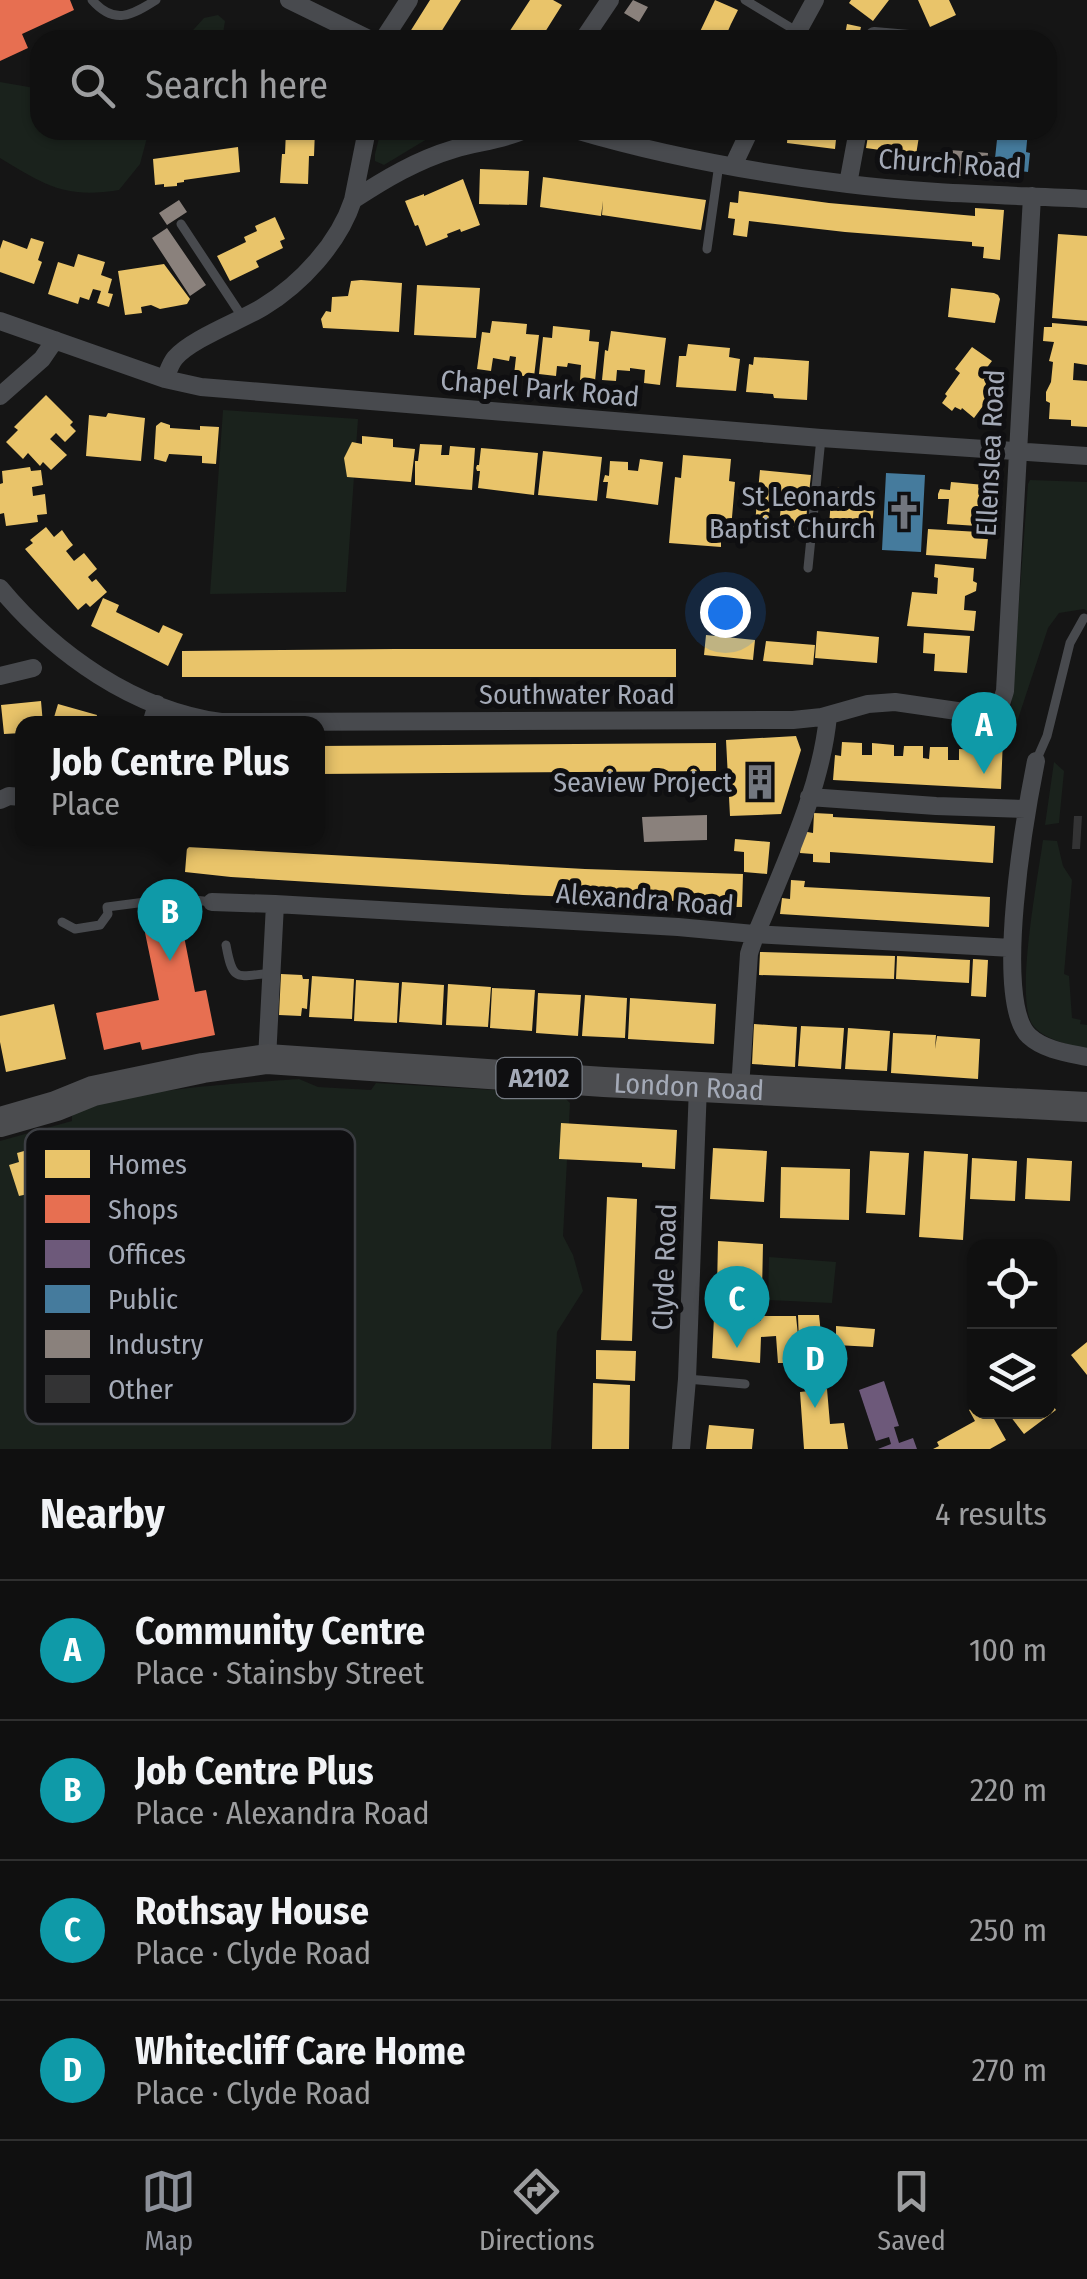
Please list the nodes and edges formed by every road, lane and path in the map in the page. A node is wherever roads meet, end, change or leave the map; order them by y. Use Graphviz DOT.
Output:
graph roads {
  1 [pos="92,0"];
  2 [pos="156,0"];
  3 [pos="289,0"];
  4 [pos="409,0"];
  5 [pos="610,0"];
  6 [pos="746,0"];
  7 [pos="815,0"];
  8 [pos="351,30"];
  9 [pos="390,30"];
  10 [pos="590,30"];
  11 [pos="788,30"];
  12 [pos="799,30"];
  13 [pos="365,140"];
  14 [pos="488,140"];
  15 [pos="612,140"];
  16 [pos="743,140"];
  17 [pos="856,140"];
  18 [pos="726,165"];
  19 [pos="848,184"];
  20 [pos="1032,196"];
  21 [pos="1087,199"];
  22 [pos="352,200"];
  23 [pos="181,224"];
  24 [pos="707,250"];
  25 [pos="244,318"];
  26 [pos="0,321"];
  27 [pos="55,340"];
  28 [pos="165,379"];
  29 [pos="0,396"];
  30 [pos="822,438"];
  31 [pos="1017,450"];
  32 [pos="1087,456"];
  33 [pos="808,568"];
  34 [pos="0,588"];
  35 [pos="1084,618"];
  36 [pos="33,668"];
  37 [pos="0,676"];
  38 [pos="157,704"];
  39 [pos="996,711"];
  40 [pos="154,716"];
  41 [pos="193,716"];
  42 [pos="828,716"];
  43 [pos="325,722"];
  44 [pos="1036,761"];
  45 [pos="809,797"];
  46 [pos="1026,808"];
  47 [pos="212,902"];
  48 [pos="275,904"];
  49 [pos="62,922"];
  50 [pos="754,934"];
  51 [pos="226,945"];
  52 [pos="1012,948"];
  53 [pos="272,973"];
  54 [pos="1087,1057"];
  55 [pos="267,1059"];
  56 [pos="698,1086"];
  57 [pos="740,1088"];
  58 [pos="1087,1107"];
  59 [pos="0,1122"];
  60 [pos="687,1379"];
  61 [pos="744,1384"];
  62 [pos="681,1449"];
  1 -- 2 [label="lane"];
  3 -- 8 [label="street"];
  4 -- 9 [label="street"];
  5 -- 10 [label="street"];
  6 -- 11 [label="lane"];
  7 -- 12 [label="street"];
  13 -- 22 [label="street"];
  14 -- 22 [label="street"];
  15 -- 18 [label="street, Church Road"];
  16 -- 18 [label="street"];
  17 -- 19 [label="street"];
  18 -- 19 [label="street, Church Road"];
  18 -- 24 [label="lane"];
  19 -- 20 [label="street, Church Road"];
  20 -- 21 [label="street, Church Road"];
  20 -- 31 [label="street, Ellenslea Road"];
  22 -- 25 [label="street"];
  23 -- 25 [label="lane"];
  25 -- 28 [label="street"];
  26 -- 27 [label="street, Chapel Park Road"];
  27 -- 28 [label="street, Chapel Park Road"];
  27 -- 29 [label="street"];
  28 -- 30 [label="street, Chapel Park Road"];
  30 -- 31 [label="street, Chapel Park Road"];
  30 -- 33 [label="lane"];
  31 -- 32 [label="street, Chapel Park Road"];
  31 -- 39 [label="street, Ellenslea Road"];
  34 -- 38 [label="street, Southwater Road"];
  35 -- 44 [label="lane"];
  36 -- 37 [label="street"];
  38 -- 40 [label="street"];
  38 -- 41 [label="street, Southwater Road"];
  39 -- 42 [label="street, Southwater Road"];
  42 -- 43 [label="street, Southwater Road"];
  42 -- 45 [label="street"];
  44 -- 46 [label="street"];
  45 -- 46 [label="street"];
  45 -- 50 [label="street"];
  46 -- 52 [label="street"];
  47 -- 48 [label="street, Alexandra Road"];
  47 -- 49 [label="lane"];
  48 -- 50 [label="street, Alexandra Road"];
  48 -- 53 [label="street"];
  50 -- 52 [label="street, Alexandra Road"];
  50 -- 57 [label="street"];
  51 -- 53 [label="lane"];
  52 -- 54 [label="street"];
  53 -- 55 [label="street"];
  55 -- 56 [label="main road, London Road / A2102"];
  55 -- 59 [label="main road, London Road / A2102"];
  56 -- 57 [label="main road, London Road / A2102"];
  56 -- 60 [label="street, Clyde Road"];
  57 -- 58 [label="main road, London Road / A2102"];
  60 -- 61 [label="lane"];
  60 -- 62 [label="street, Clyde Road"];
}
